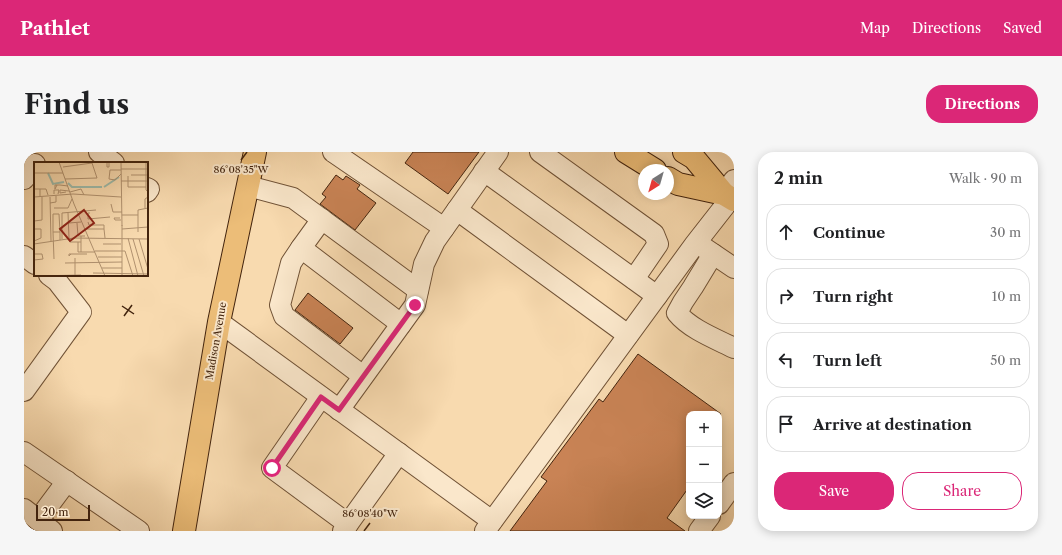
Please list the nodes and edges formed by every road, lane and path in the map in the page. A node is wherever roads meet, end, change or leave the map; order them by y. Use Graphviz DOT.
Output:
graph roads {
  1 [pos="44,152"];
  2 [pos="99,152"];
  3 [pos="255,152"];
  4 [pos="332,152"];
  5 [pos="498,152"];
  6 [pos="540,152"];
  7 [pos="626,152"];
  8 [pos="684,152"];
  9 [pos="37,162"];
  10 [pos="113,162"];
  11 [pos="645,164"];
  12 [pos="34,166"];
  13 [pos="484,171"];
  14 [pos="24,179"];
  15 [pos="674,182"];
  16 [pos="248,186"];
  17 [pos="731,193"];
  18 [pos="457,210"];
  19 [pos="322,220"];
  20 [pos="444,228"];
  21 [pos="696,242"];
  22 [pos="301,248"];
  23 [pos="713,254"];
  24 [pos="24,256"];
  25 [pos="34,263"];
  26 [pos="734,268"];
  27 [pos="50,276"];
  28 [pos="634,279"];
  29 [pos="418,290"];
  30 [pos="657,296"];
  31 [pos="219,322"];
  32 [pos="401,324"];
  33 [pos="628,335"];
  34 [pos="734,348"];
  35 [pos="363,376"];
  36 [pos="24,391"];
  37 [pos="321,397"];
  38 [pos="339,410"];
  39 [pos="24,452"];
  40 [pos="399,453"];
  41 [pos="67,481"];
  42 [pos="734,483"];
  43 [pos="722,500"];
  44 [pos="708,519"];
  45 [pos="38,520"];
  46 [pos="489,526"];
  47 [pos="346,527"];
  48 [pos="139,531"];
  49 [pos="184,531"];
  50 [pos="700,531"];
  1 -- 9 [label="lane"];
  2 -- 10 [label="lane"];
  3 -- 16 [label="main road, Madison Avenue"];
  4 -- 20 [label="lane"];
  5 -- 13 [label="lane"];
  6 -- 28 [label="lane"];
  7 -- 11 [label="main road"];
  8 -- 17 [label="main road"];
  12 -- 14 [label="lane"];
  13 -- 18 [label="lane"];
  13 -- 28 [label="lane"];
  15 -- 17 [label="main road"];
  16 -- 19 [label="lane"];
  16 -- 31 [label="main road, Madison Avenue"];
  17 -- 21 [label="lane"];
  18 -- 20 [label="lane"];
  18 -- 33 [label="lane"];
  19 -- 22 [label="lane"];
  19 -- 29 [label="lane"];
  20 -- 29 [label="lane"];
  21 -- 23 [label="lane"];
  21 -- 30 [label="lane"];
  22 -- 32 [label="lane"];
  22 -- 35 [label="lane"];
  23 -- 26 [label="lane"];
  23 -- 34 [label="lane"];
  24 -- 25 [label="lane"];
  27 -- 36 [label="lane"];
  28 -- 30 [label="lane"];
  29 -- 32 [label="lane"];
  30 -- 33 [label="lane"];
  31 -- 37 [label="lane"];
  31 -- 49 [label="main road, Madison Avenue"];
  32 -- 35 [label="lane"];
  33 -- 46 [label="lane"];
  35 -- 38 [label="lane"];
  37 -- 38 [label="lane"];
  37 -- 47 [label="lane"];
  38 -- 40 [label="lane"];
  39 -- 41 [label="lane"];
  40 -- 46 [label="lane"];
  40 -- 47 [label="lane"];
  41 -- 45 [label="lane"];
  41 -- 48 [label="lane"];
  42 -- 43 [label="lane"];
  44 -- 50 [label="lane"];
}
